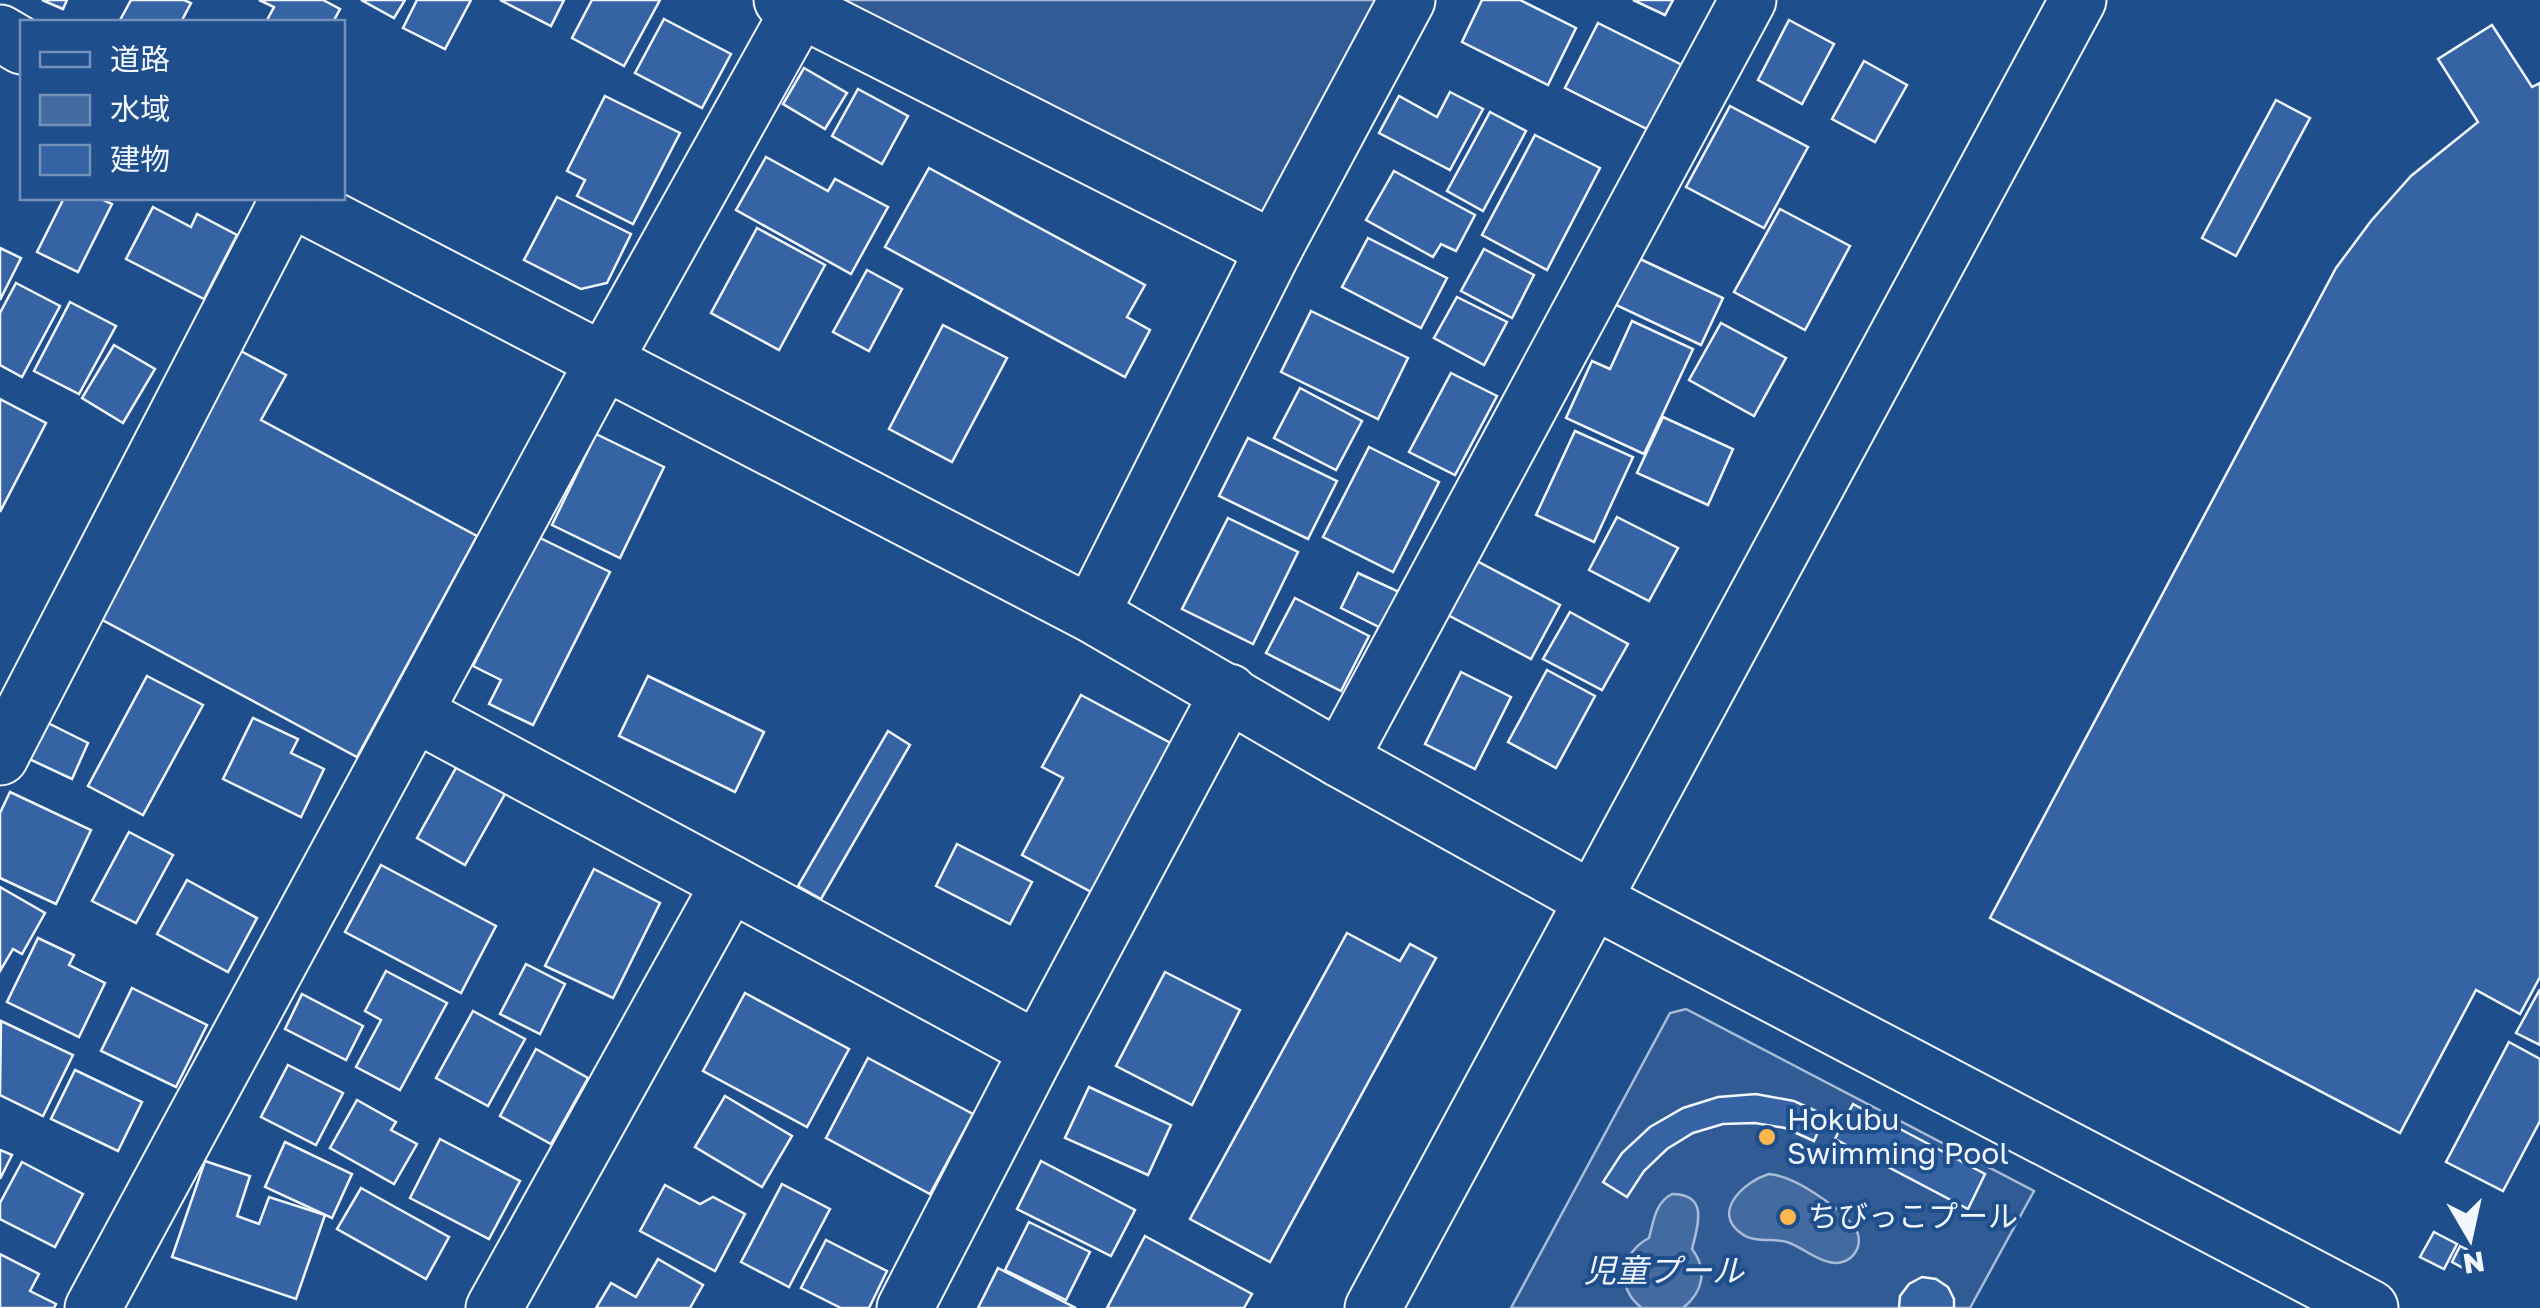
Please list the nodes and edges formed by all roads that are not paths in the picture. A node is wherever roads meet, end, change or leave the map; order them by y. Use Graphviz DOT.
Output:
graph roads {
  1 [pos="1407,0"];
  2 [pos="1748,0"];
  3 [pos="2078,0"];
  4 [pos="796,3"];
  5 [pos="288,200"];
  6 [pos="293,200"];
  7 [pos="1274,248"];
  8 [pos="605,359"];
  9 [pos="1091,614"];
  10 [pos="1229,692"];
  11 [pos="416,714"];
  12 [pos="0,757"];
  13 [pos="1340,759"];
  14 [pos="730,883"];
  15 [pos="1593,900"];
  16 [pos="1038,1050"];
  17 [pos="92,1308"];
  18 [pos="494,1308"];
  19 [pos="905,1308"];
  20 [pos="1373,1308"];
  21 [pos="2370,1308"];
  1 -- 7 [label="street"];
  2 -- 13 [label="street"];
  3 -- 15 [label="street"];
  4 -- 7 [label="street"];
  4 -- 8 [label="street"];
  5 -- 12 [label="street"];
  6 -- 8 [label="street"];
  7 -- 9 [label="street"];
  8 -- 9 [label="street"];
  8 -- 11 [label="street"];
  9 -- 10 [label="street"];
  10 -- 13 [label="street"];
  10 -- 16 [label="street"];
  11 -- 14 [label="street"];
  11 -- 17 [label="street"];
  13 -- 15 [label="street"];
  14 -- 16 [label="street"];
  14 -- 18 [label="street"];
  15 -- 20 [label="street"];
  15 -- 21 [label="street"];
  16 -- 19 [label="street"];
}
